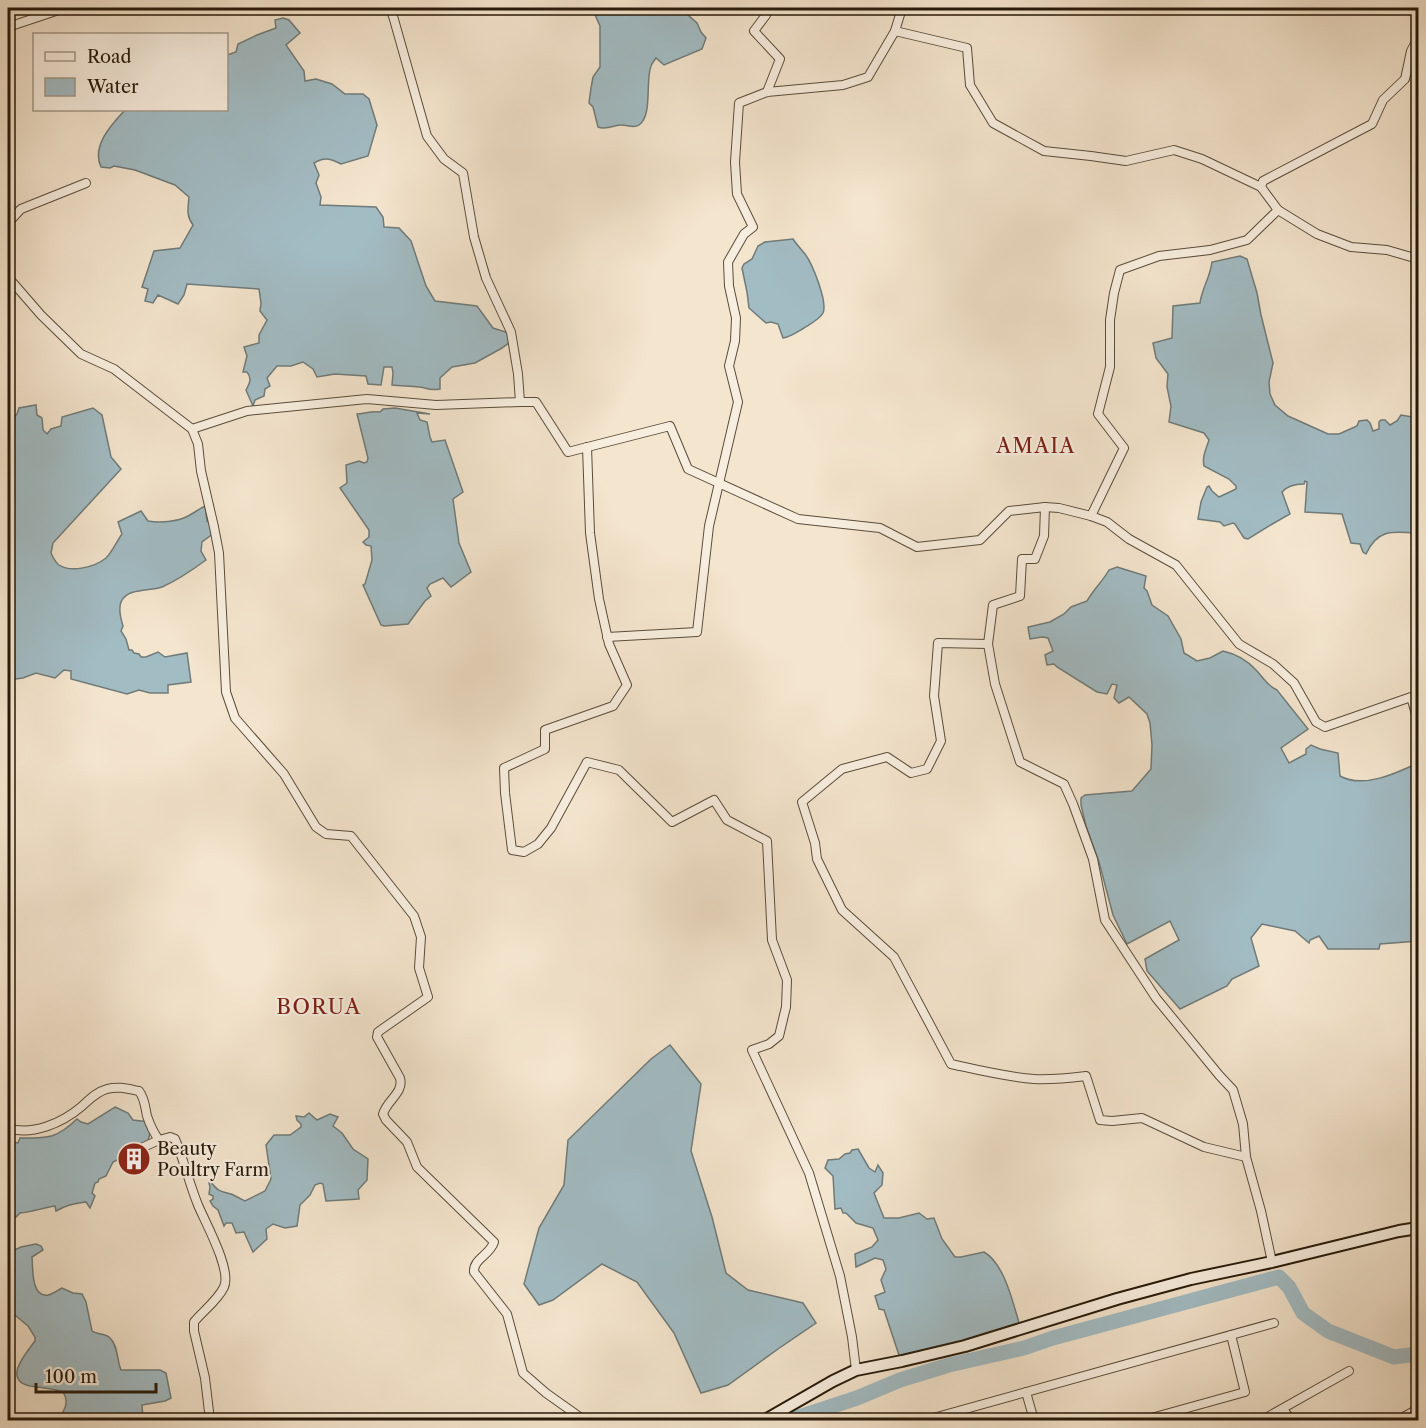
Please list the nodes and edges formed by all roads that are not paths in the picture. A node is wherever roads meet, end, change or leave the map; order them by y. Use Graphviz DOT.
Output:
graph roads {
  1 [pos="65,8"];
  2 [pos="389,8"];
  3 [pos="762,8"];
  4 [pos="902,8"];
  5 [pos="8,27"];
  6 [pos="895,31"];
  7 [pos="1419,38"];
  8 [pos="767,92"];
  9 [pos="86,183"];
  10 [pos="1261,188"];
  11 [pos="1278,210"];
  12 [pos="8,223"];
  13 [pos="1419,259"];
  14 [pos="8,277"];
  15 [pos="520,402"];
  16 [pos="192,429"];
  17 [pos="587,447"];
  18 [pos="1046,507"];
  19 [pos="1091,516"];
  20 [pos="607,637"];
  21 [pos="988,644"];
  22 [pos="1419,721"];
  23 [pos="8,1128"];
  24 [pos="159,1140"];
  25 [pos="139,1149"];
  26 [pos="1246,1157"];
  27 [pos="1419,1228"];
  28 [pos="1272,1262"];
  29 [pos="1274,1323"];
  30 [pos="1231,1335"];
  31 [pos="856,1370"];
  32 [pos="1349,1371"];
  33 [pos="1026,1392"];
  34 [pos="1283,1408"];
  35 [pos="1419,1408"];
  36 [pos="210,1420"];
  37 [pos="584,1420"];
  38 [pos="765,1420"];
  39 [pos="926,1420"];
  40 [pos="1034,1420"];
  41 [pos="1146,1420"];
  42 [pos="1262,1420"];
  43 [pos="1291,1420"];
  44 [pos="1398,1420"];
  1 -- 5 [label="street"];
  2 -- 15 [label="street"];
  3 -- 8 [label="street"];
  4 -- 6 [label="street"];
  6 -- 8 [label="street"];
  6 -- 10 [label="street"];
  7 -- 10 [label="street"];
  8 -- 20 [label="street"];
  9 -- 12 [label="street"];
  10 -- 11 [label="street"];
  11 -- 13 [label="street"];
  11 -- 19 [label="street"];
  14 -- 16 [label="street"];
  15 -- 16 [label="street"];
  15 -- 17 [label="street"];
  16 -- 37 [label="street"];
  17 -- 18 [label="street"];
  17 -- 20 [label="street"];
  18 -- 19 [label="street"];
  18 -- 21 [label="street"];
  19 -- 22 [label="street"];
  20 -- 31 [label="street"];
  21 -- 26 [label="street"];
  21 -- 26 [label="street"];
  23 -- 24 [label="street"];
  24 -- 25 [label="street"];
  24 -- 36 [label="street"];
  26 -- 28 [label="street"];
  27 -- 28 [label="street"];
  28 -- 31 [label="street"];
  29 -- 30 [label="street"];
  30 -- 33 [label="street"];
  30 -- 41 [label="street"];
  31 -- 38 [label="street"];
  32 -- 34 [label="street"];
  33 -- 39 [label="street"];
  33 -- 40 [label="street"];
  34 -- 42 [label="street"];
  34 -- 43 [label="street"];
  35 -- 44 [label="street"];
}
